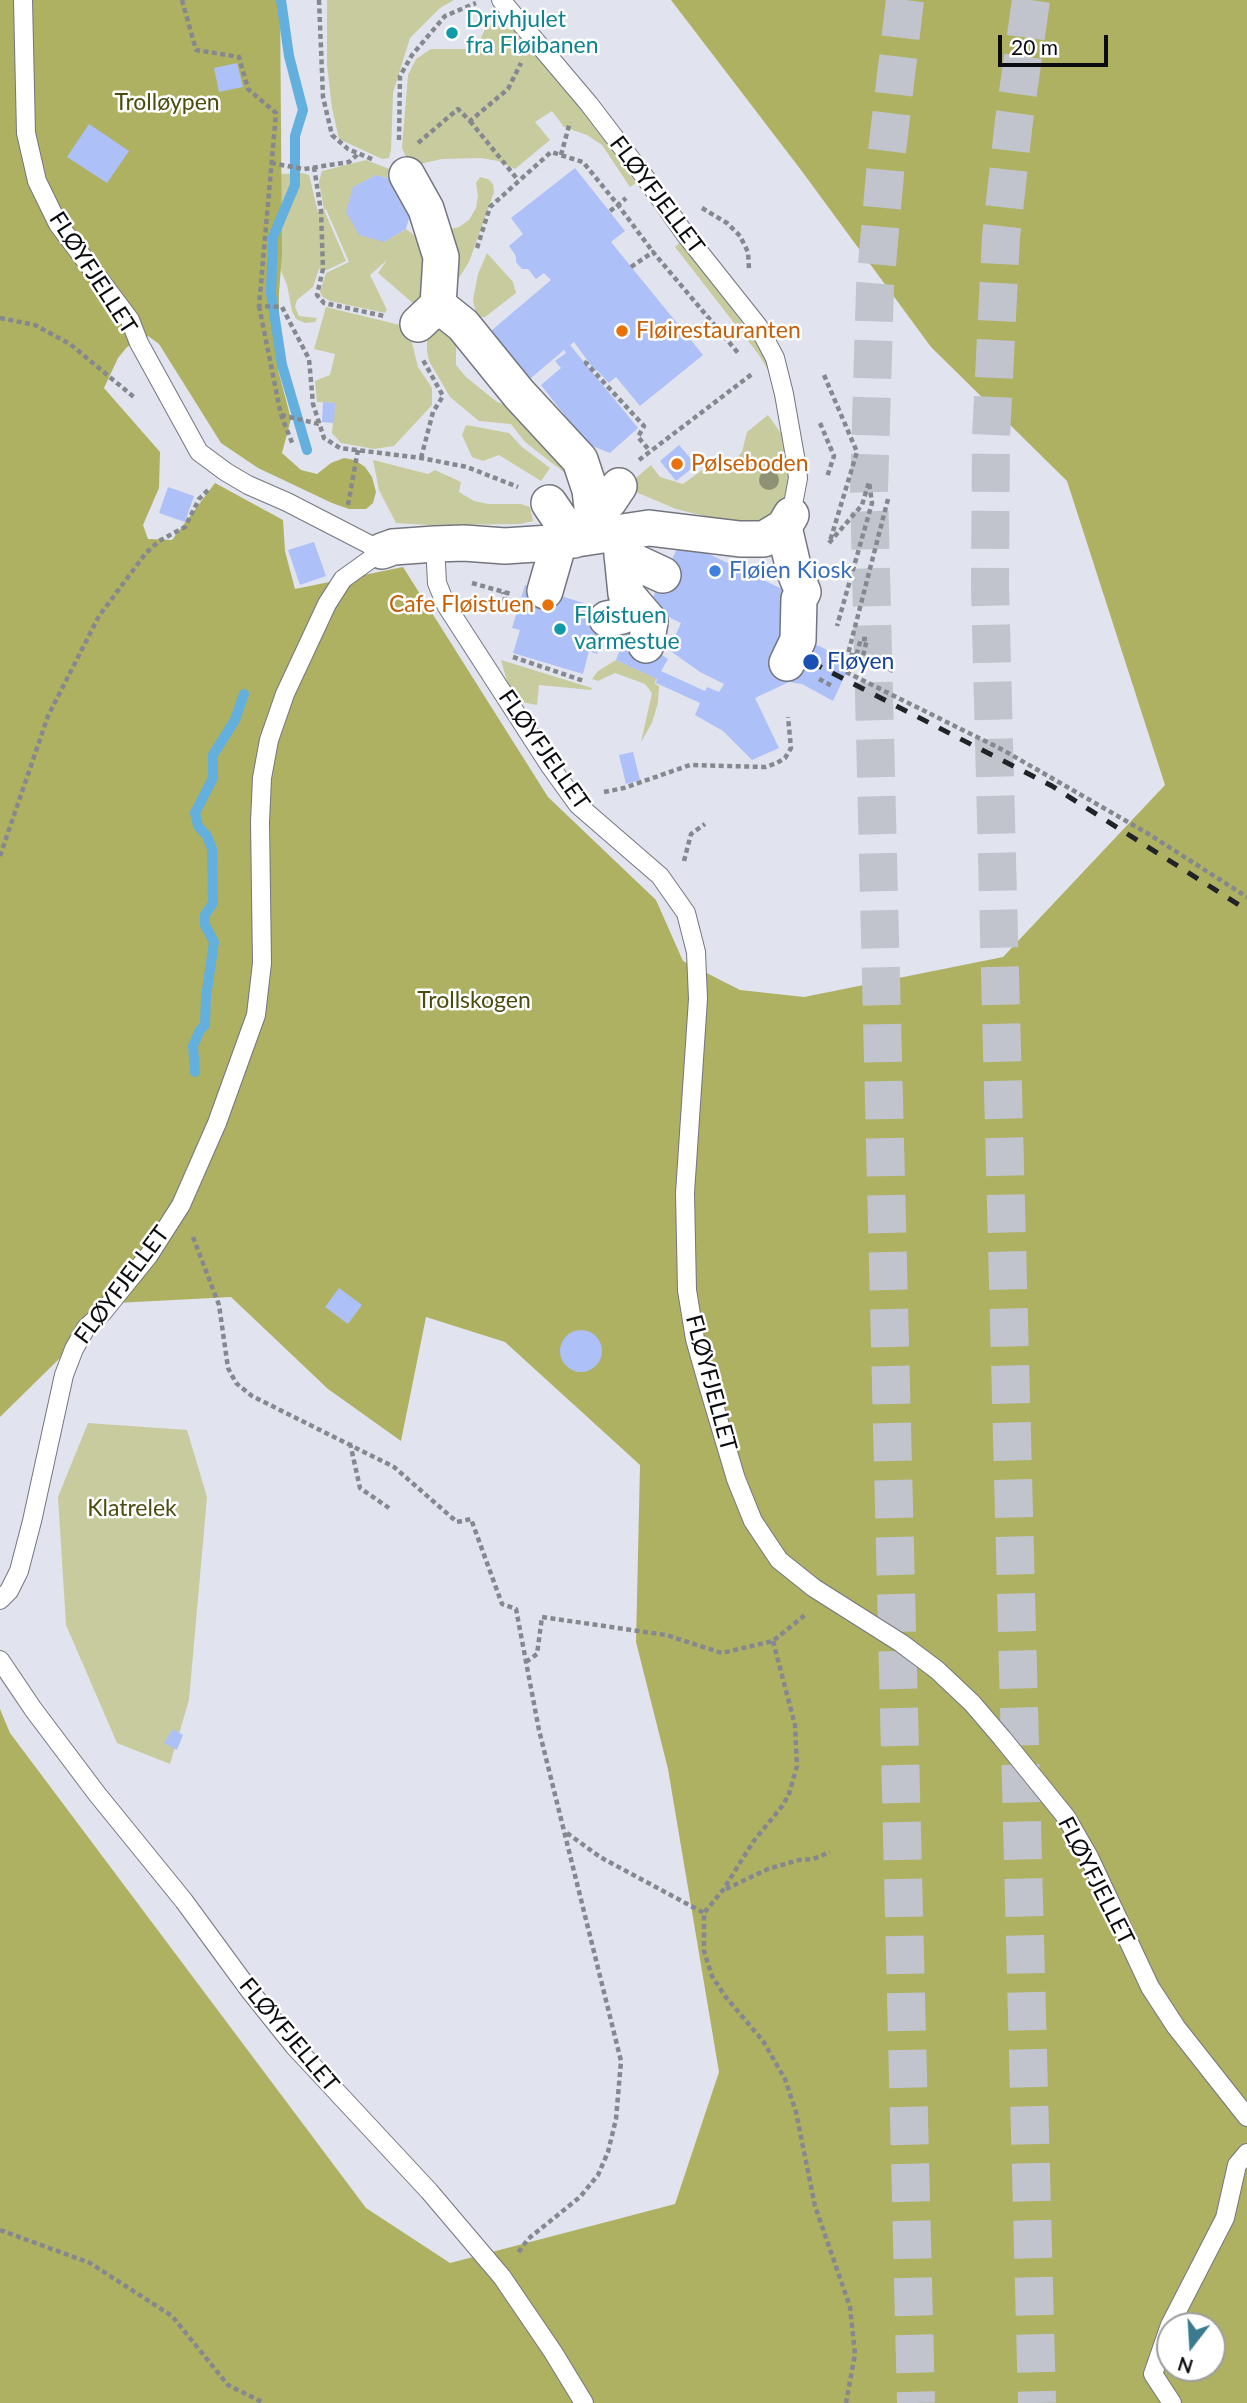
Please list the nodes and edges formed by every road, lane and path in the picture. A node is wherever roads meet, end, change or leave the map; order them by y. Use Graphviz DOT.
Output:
graph roads {
  1 [pos="23,0"];
  2 [pos="182,0"];
  3 [pos="318,0"];
  4 [pos="481,0"];
  5 [pos="501,0"];
  6 [pos="543,50"];
  7 [pos="470,121"];
  8 [pos="569,127"];
  9 [pos="359,153"];
  10 [pos="561,155"];
  11 [pos="271,163"];
  12 [pos="404,166"];
  13 [pos="314,167"];
  14 [pos="518,180"];
  15 [pos="634,192"];
  16 [pos="618,205"];
  17 [pos="610,211"];
  18 [pos="653,251"];
  19 [pos="475,255"];
  20 [pos="631,267"];
  21 [pos="323,269"];
  22 [pos="258,306"];
  23 [pos="0,318"];
  24 [pos="587,361"];
  25 [pos="824,375"];
  26 [pos="137,400"];
  27 [pos="281,415"];
  28 [pos="319,424"];
  29 [pos="293,445"];
  30 [pos="358,450"];
  31 [pos="650,451"];
  32 [pos="642,458"];
  33 [pos="226,472"];
  34 [pos="619,486"];
  35 [pos="351,493"];
  36 [pos="888,499"];
  37 [pos="549,503"];
  38 [pos="788,521"];
  39 [pos="594,537"];
  40 [pos="829,543"];
  41 [pos="435,544"];
  42 [pos="382,551"];
  43 [pos="663,575"];
  44 [pos="800,586"];
  45 [pos="503,591"];
  46 [pos="545,591"];
  47 [pos="478,618"];
  48 [pos="835,632"];
  49 [pos="646,645"];
  50 [pos="483,663"];
  51 [pos="787,663"];
  52 [pos="893,671"];
  53 [pos="846,672"];
  54 [pos="584,681"];
  55 [pos="788,717"];
  56 [pos="578,805"];
  57 [pos="705,824"];
  58 [pos="0,856"];
  59 [pos="673,892"];
  60 [pos="1247,897"];
  61 [pos="181,1205"];
  62 [pos="350,1443"];
  63 [pos="389,1508"];
  64 [pos="827,1597"];
  65 [pos="0,1600"];
  66 [pos="773,1641"];
  67 [pos="0,1660"];
  68 [pos="526,1662"];
  69 [pos="566,1832"];
  70 [pos="830,1852"];
  71 [pos="723,1890"];
  72 [pos="704,1913"];
  73 [pos="1247,2117"];
  74 [pos="1247,2153"];
  75 [pos="0,2230"];
  76 [pos="502,2277"];
  77 [pos="264,2403"];
  78 [pos="584,2403"];
  79 [pos="846,2403"];
  80 [pos="1172,2403"];
  1 -- 33 [label="lane, FLØYFJELLET"];
  2 -- 11 [label="path"];
  3 -- 9 [label="path"];
  4 -- 12 [label="path"];
  5 -- 6 [label="lane, FLØYFJELLET"];
  6 -- 7 [label="path"];
  6 -- 38 [label="lane, FLØYFJELLET"];
  7 -- 12 [label="path"];
  7 -- 14 [label="path"];
  8 -- 10 [label="path"];
  9 -- 12 [label="path"];
  9 -- 13 [label="path"];
  10 -- 14 [label="path"];
  10 -- 16 [label="path"];
  11 -- 13 [label="path"];
  11 -- 22 [label="path"];
  12 -- 39 [label="street"];
  13 -- 21 [label="path"];
  14 -- 19 [label="path"];
  15 -- 16 [label="path"];
  16 -- 17 [label="path"];
  16 -- 18 [label="path"];
  18 -- 20 [label="path"];
  18 -- 31 [label="path"];
  22 -- 27 [label="path"];
  22 -- 28 [label="path"];
  23 -- 26 [label="path"];
  24 -- 31 [label="path"];
  25 -- 40 [label="path"];
  27 -- 28 [label="path"];
  27 -- 29 [label="path"];
  28 -- 30 [label="path"];
  30 -- 35 [label="path"];
  30 -- 37 [label="path"];
  31 -- 32 [label="path"];
  33 -- 42 [label="lane, FLØYFJELLET"];
  33 -- 58 [label="path"];
  34 -- 39 [label="street"];
  36 -- 52 [label="path"];
  37 -- 39 [label="street"];
  38 -- 39 [label="street, FLØYFJELLET"];
  38 -- 44 [label="street, FLØYFJELLET"];
  39 -- 41 [label="street, FLØYFJELLET"];
  39 -- 43 [label="street, FLØYFJELLET"];
  39 -- 46 [label="street"];
  39 -- 49 [label="street"];
  40 -- 44 [label="path"];
  40 -- 48 [label="path"];
  41 -- 42 [label="street, FLØYFJELLET"];
  41 -- 50 [label="lane, FLØYFJELLET"];
  42 -- 61 [label="lane, FLØYFJELLET"];
  44 -- 51 [label="street, FLØYFJELLET"];
  45 -- 47 [label="path"];
  50 -- 54 [label="path"];
  50 -- 56 [label="lane, FLØYFJELLET"];
  53 -- 60 [label="path"];
  55 -- 56 [label="path"];
  56 -- 59 [label="lane, FLØYFJELLET"];
  57 -- 59 [label="path"];
  59 -- 64 [label="lane, FLØYFJELLET"];
  61 -- 62 [label="path"];
  61 -- 65 [label="lane, FLØYFJELLET"];
  62 -- 63 [label="path"];
  62 -- 68 [label="path"];
  64 -- 66 [label="path"];
  64 -- 73 [label="lane, FLØYFJELLET"];
  66 -- 68 [label="path"];
  66 -- 71 [label="path"];
  67 -- 76 [label="lane, FLØYFJELLET"];
  68 -- 69 [label="path"];
  69 -- 72 [label="path"];
  69 -- 76 [label="path"];
  70 -- 71 [label="path"];
  71 -- 72 [label="path"];
  72 -- 79 [label="path"];
  74 -- 80 [label="lane"];
  75 -- 77 [label="path"];
  76 -- 78 [label="lane, FLØYFJELLET"];
}
